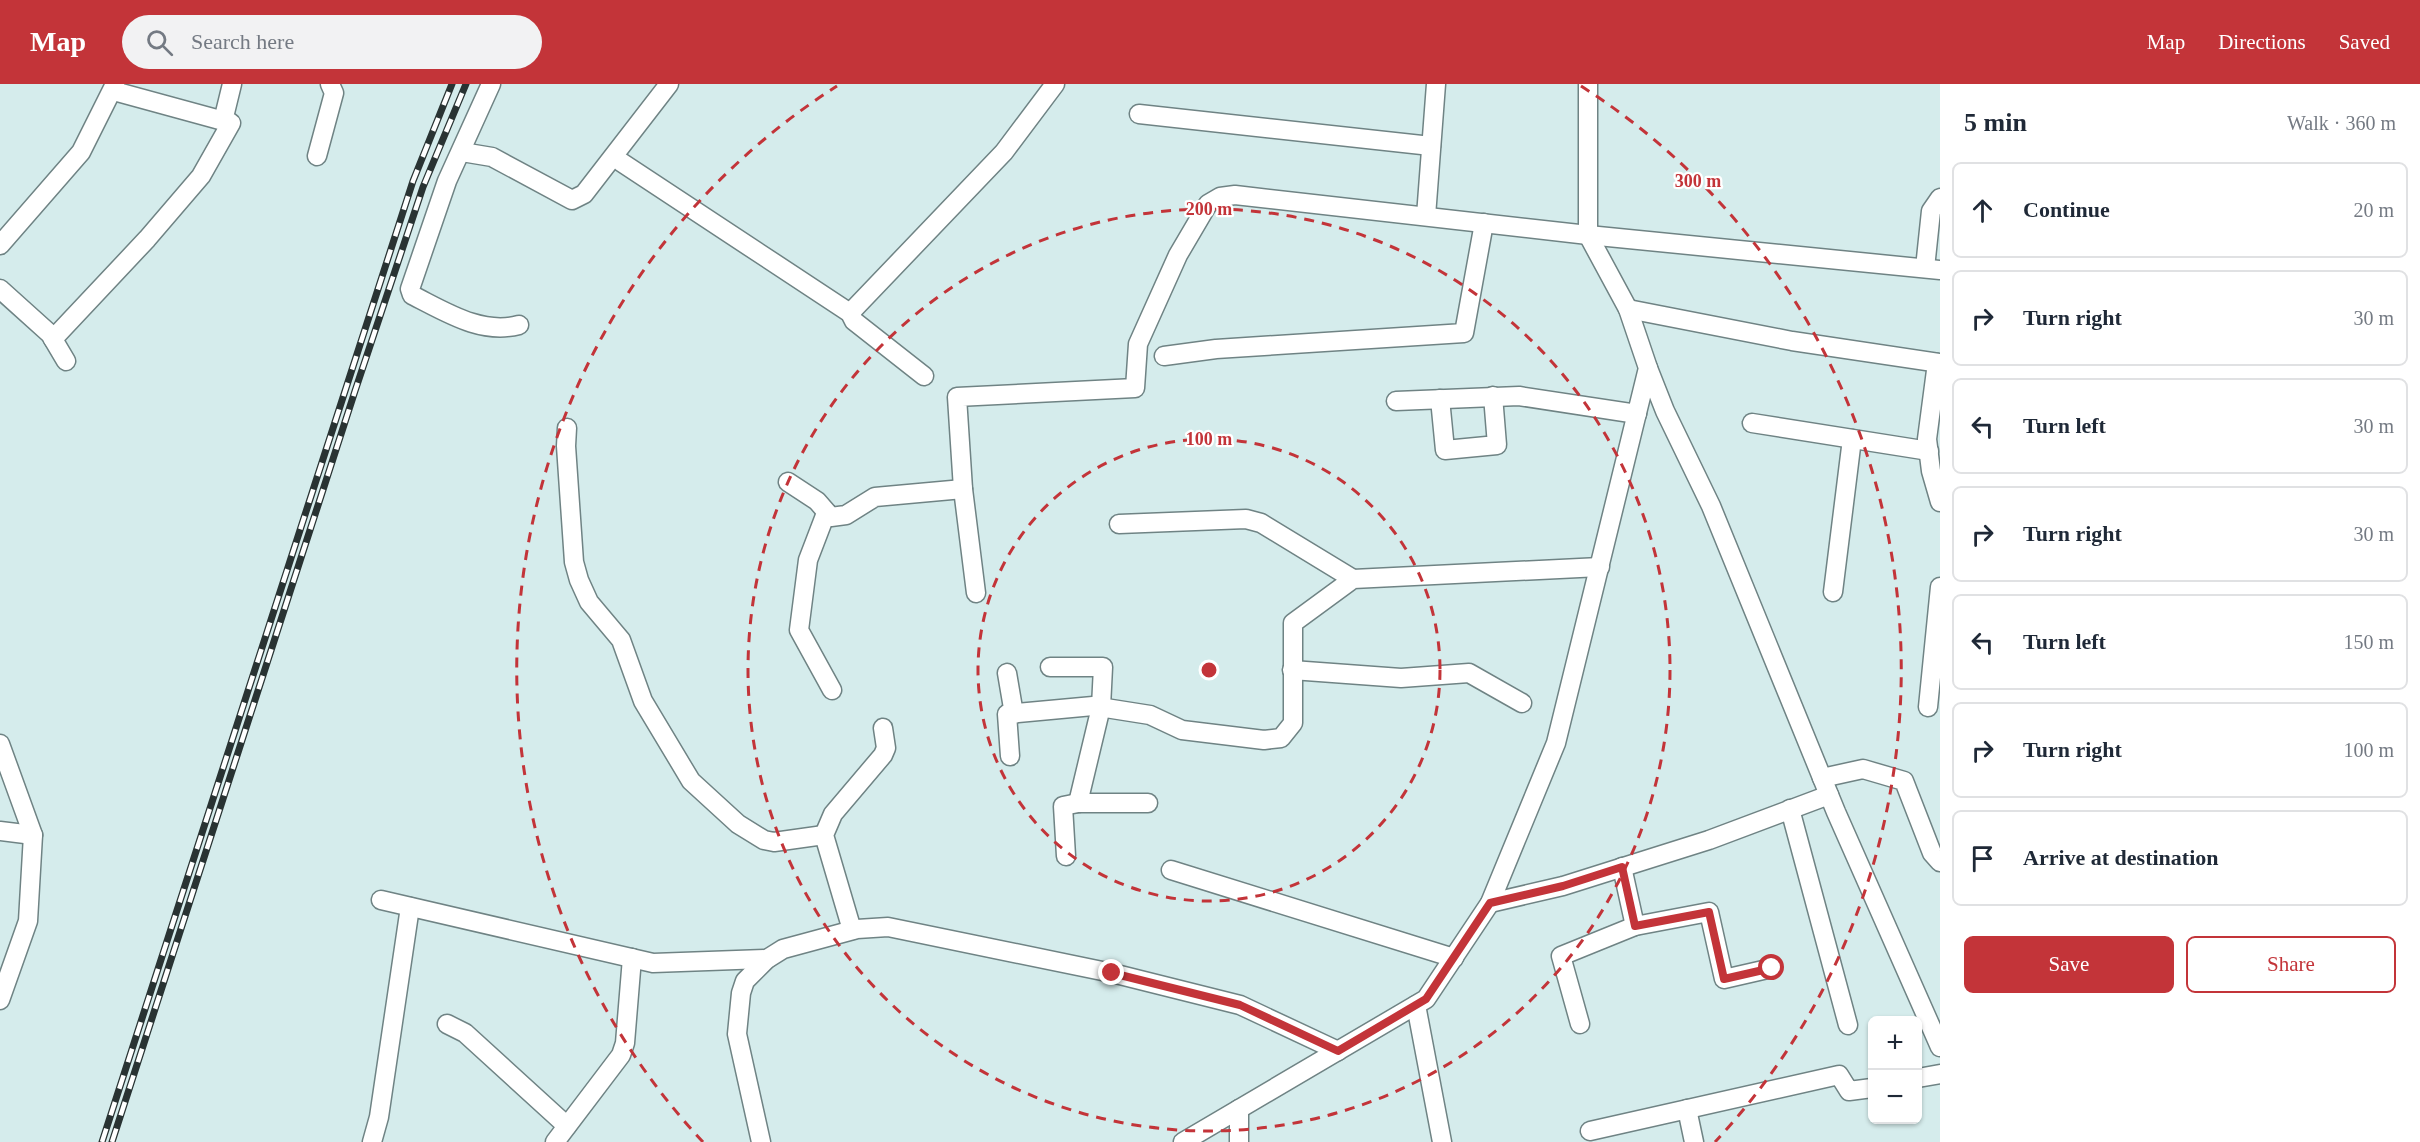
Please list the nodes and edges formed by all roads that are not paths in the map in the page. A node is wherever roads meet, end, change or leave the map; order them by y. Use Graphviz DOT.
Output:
graph roads {
  1 [pos="232,84"];
  2 [pos="330,84"];
  3 [pos="491,84"];
  4 [pos="669,84"];
  5 [pos="1436,84"];
  6 [pos="1588,84"];
  7 [pos="114,87"];
  8 [pos="1046,87"];
  9 [pos="1139,114"];
  10 [pos="223,121"];
  11 [pos="1431,146"];
  12 [pos="462,152"];
  13 [pos="316,156"];
  14 [pos="621,162"];
  15 [pos="1940,198"];
  16 [pos="1426,216"];
  17 [pos="1484,223"];
  18 [pos="1588,235"];
  19 [pos="0,245"];
  20 [pos="1932,269"];
  21 [pos="0,289"];
  22 [pos="1628,309"];
  23 [pos="850,313"];
  24 [pos="519,325"];
  25 [pos="53,339"];
  26 [pos="1164,356"];
  27 [pos="66,361"];
  28 [pos="1938,363"];
  29 [pos="1648,368"];
  30 [pos="924,376"];
  31 [pos="1493,396"];
  32 [pos="1440,399"];
  33 [pos="1396,401"];
  34 [pos="1637,414"];
  35 [pos="1752,423"];
  36 [pos="567,428"];
  37 [pos="1852,439"];
  38 [pos="1929,450"];
  39 [pos="788,482"];
  40 [pos="963,489"];
  41 [pos="1940,502"];
  42 [pos="826,513"];
  43 [pos="1119,524"];
  44 [pos="1600,567"];
  45 [pos="1353,579"];
  46 [pos="1940,587"];
  47 [pos="1833,592"];
  48 [pos="976,593"];
  49 [pos="1938,621"];
  50 [pos="1050,667"];
  51 [pos="1292,670"];
  52 [pos="1007,673"];
  53 [pos="832,690"];
  54 [pos="1522,703"];
  55 [pos="1101,706"];
  56 [pos="1928,707"];
  57 [pos="1014,714"];
  58 [pos="883,728"];
  59 [pos="0,744"];
  60 [pos="1010,756"];
  61 [pos="1822,778"];
  62 [pos="1829,795"];
  63 [pos="1078,803"];
  64 [pos="1148,803"];
  65 [pos="1790,809"];
  66 [pos="0,831"];
  67 [pos="33,835"];
  68 [pos="824,835"];
  69 [pos="1066,856"];
  70 [pos="1940,862"];
  71 [pos="1622,867"];
  72 [pos="1172,870"];
  73 [pos="381,900"];
  74 [pos="1490,903"];
  75 [pos="410,907"];
  76 [pos="1635,926"];
  77 [pos="852,930"];
  78 [pos="632,958"];
  79 [pos="767,958"];
  80 [pos="1454,958"];
  81 [pos="1772,968"];
  82 [pos="6,970"];
  83 [pos="0,1000"];
  84 [pos="1416,1005"];
  85 [pos="447,1024"];
  86 [pos="1580,1024"];
  87 [pos="1848,1025"];
  88 [pos="1940,1047"];
  89 [pos="1338,1051"];
  90 [pos="1940,1074"];
  91 [pos="1922,1077"];
  92 [pos="1868,1089"];
  93 [pos="1239,1109"];
  94 [pos="1687,1109"];
  95 [pos="567,1126"];
  96 [pos="1590,1131"];
  97 [pos="1189,1140"];
  98 [pos="372,1142"];
  99 [pos="555,1142"];
  100 [pos="761,1142"];
  101 [pos="1239,1142"];
  102 [pos="1442,1142"];
  103 [pos="1694,1142"];
  1 -- 10 [label="street"];
  2 -- 13 [label="street"];
  3 -- 12 [label="street"];
  4 -- 12 [label="street"];
  5 -- 11 [label="street"];
  6 -- 18 [label="street"];
  7 -- 10 [label="street"];
  7 -- 19 [label="street"];
  8 -- 23 [label="street"];
  9 -- 11 [label="street"];
  10 -- 25 [label="street"];
  11 -- 16 [label="street"];
  12 -- 24 [label="street"];
  14 -- 23 [label="street"];
  15 -- 20 [label="street"];
  16 -- 17 [label="street"];
  16 -- 40 [label="street"];
  17 -- 18 [label="street"];
  17 -- 26 [label="street"];
  18 -- 20 [label="street"];
  18 -- 22 [label="street"];
  21 -- 25 [label="street"];
  22 -- 28 [label="street"];
  22 -- 29 [label="street"];
  23 -- 30 [label="street"];
  25 -- 27 [label="street"];
  28 -- 38 [label="street"];
  29 -- 34 [label="street"];
  29 -- 61 [label="street"];
  31 -- 32 [label="street"];
  31 -- 32 [label="street"];
  31 -- 34 [label="street"];
  32 -- 33 [label="street"];
  34 -- 44 [label="street"];
  35 -- 37 [label="street"];
  36 -- 68 [label="street"];
  37 -- 38 [label="street"];
  37 -- 47 [label="street"];
  38 -- 41 [label="street"];
  39 -- 42 [label="street"];
  40 -- 42 [label="street"];
  40 -- 48 [label="street"];
  42 -- 53 [label="street"];
  43 -- 45 [label="street"];
  44 -- 45 [label="street"];
  44 -- 74 [label="street"];
  45 -- 51 [label="street"];
  46 -- 49 [label="street"];
  49 -- 56 [label="street"];
  50 -- 55 [label="street"];
  51 -- 54 [label="street"];
  51 -- 55 [label="street"];
  52 -- 57 [label="street"];
  55 -- 57 [label="street"];
  55 -- 63 [label="street"];
  57 -- 60 [label="street"];
  58 -- 68 [label="street"];
  59 -- 67 [label="street"];
  61 -- 62 [label="street"];
  61 -- 70 [label="street"];
  62 -- 65 [label="street"];
  62 -- 88 [label="street"];
  63 -- 64 [label="street"];
  63 -- 69 [label="street"];
  65 -- 71 [label="street"];
  65 -- 87 [label="street"];
  66 -- 67 [label="street"];
  67 -- 82 [label="street"];
  68 -- 77 [label="street"];
  71 -- 74 [label="street"];
  71 -- 76 [label="street"];
  72 -- 80 [label="street"];
  73 -- 75 [label="street"];
  74 -- 80 [label="street"];
  75 -- 78 [label="street"];
  75 -- 98 [label="street"];
  76 -- 81 [label="street"];
  76 -- 86 [label="street"];
  77 -- 79 [label="street"];
  77 -- 89 [label="street"];
  78 -- 79 [label="street"];
  78 -- 95 [label="street"];
  79 -- 100 [label="street"];
  80 -- 84 [label="street"];
  82 -- 83 [label="street"];
  84 -- 89 [label="street"];
  84 -- 102 [label="street"];
  85 -- 95 [label="street"];
  89 -- 93 [label="street"];
  90 -- 91 [label="street"];
  92 -- 94 [label="street"];
  93 -- 97 [label="street"];
  93 -- 101 [label="street"];
  94 -- 96 [label="street"];
  94 -- 103 [label="street"];
  95 -- 99 [label="street"];
}
